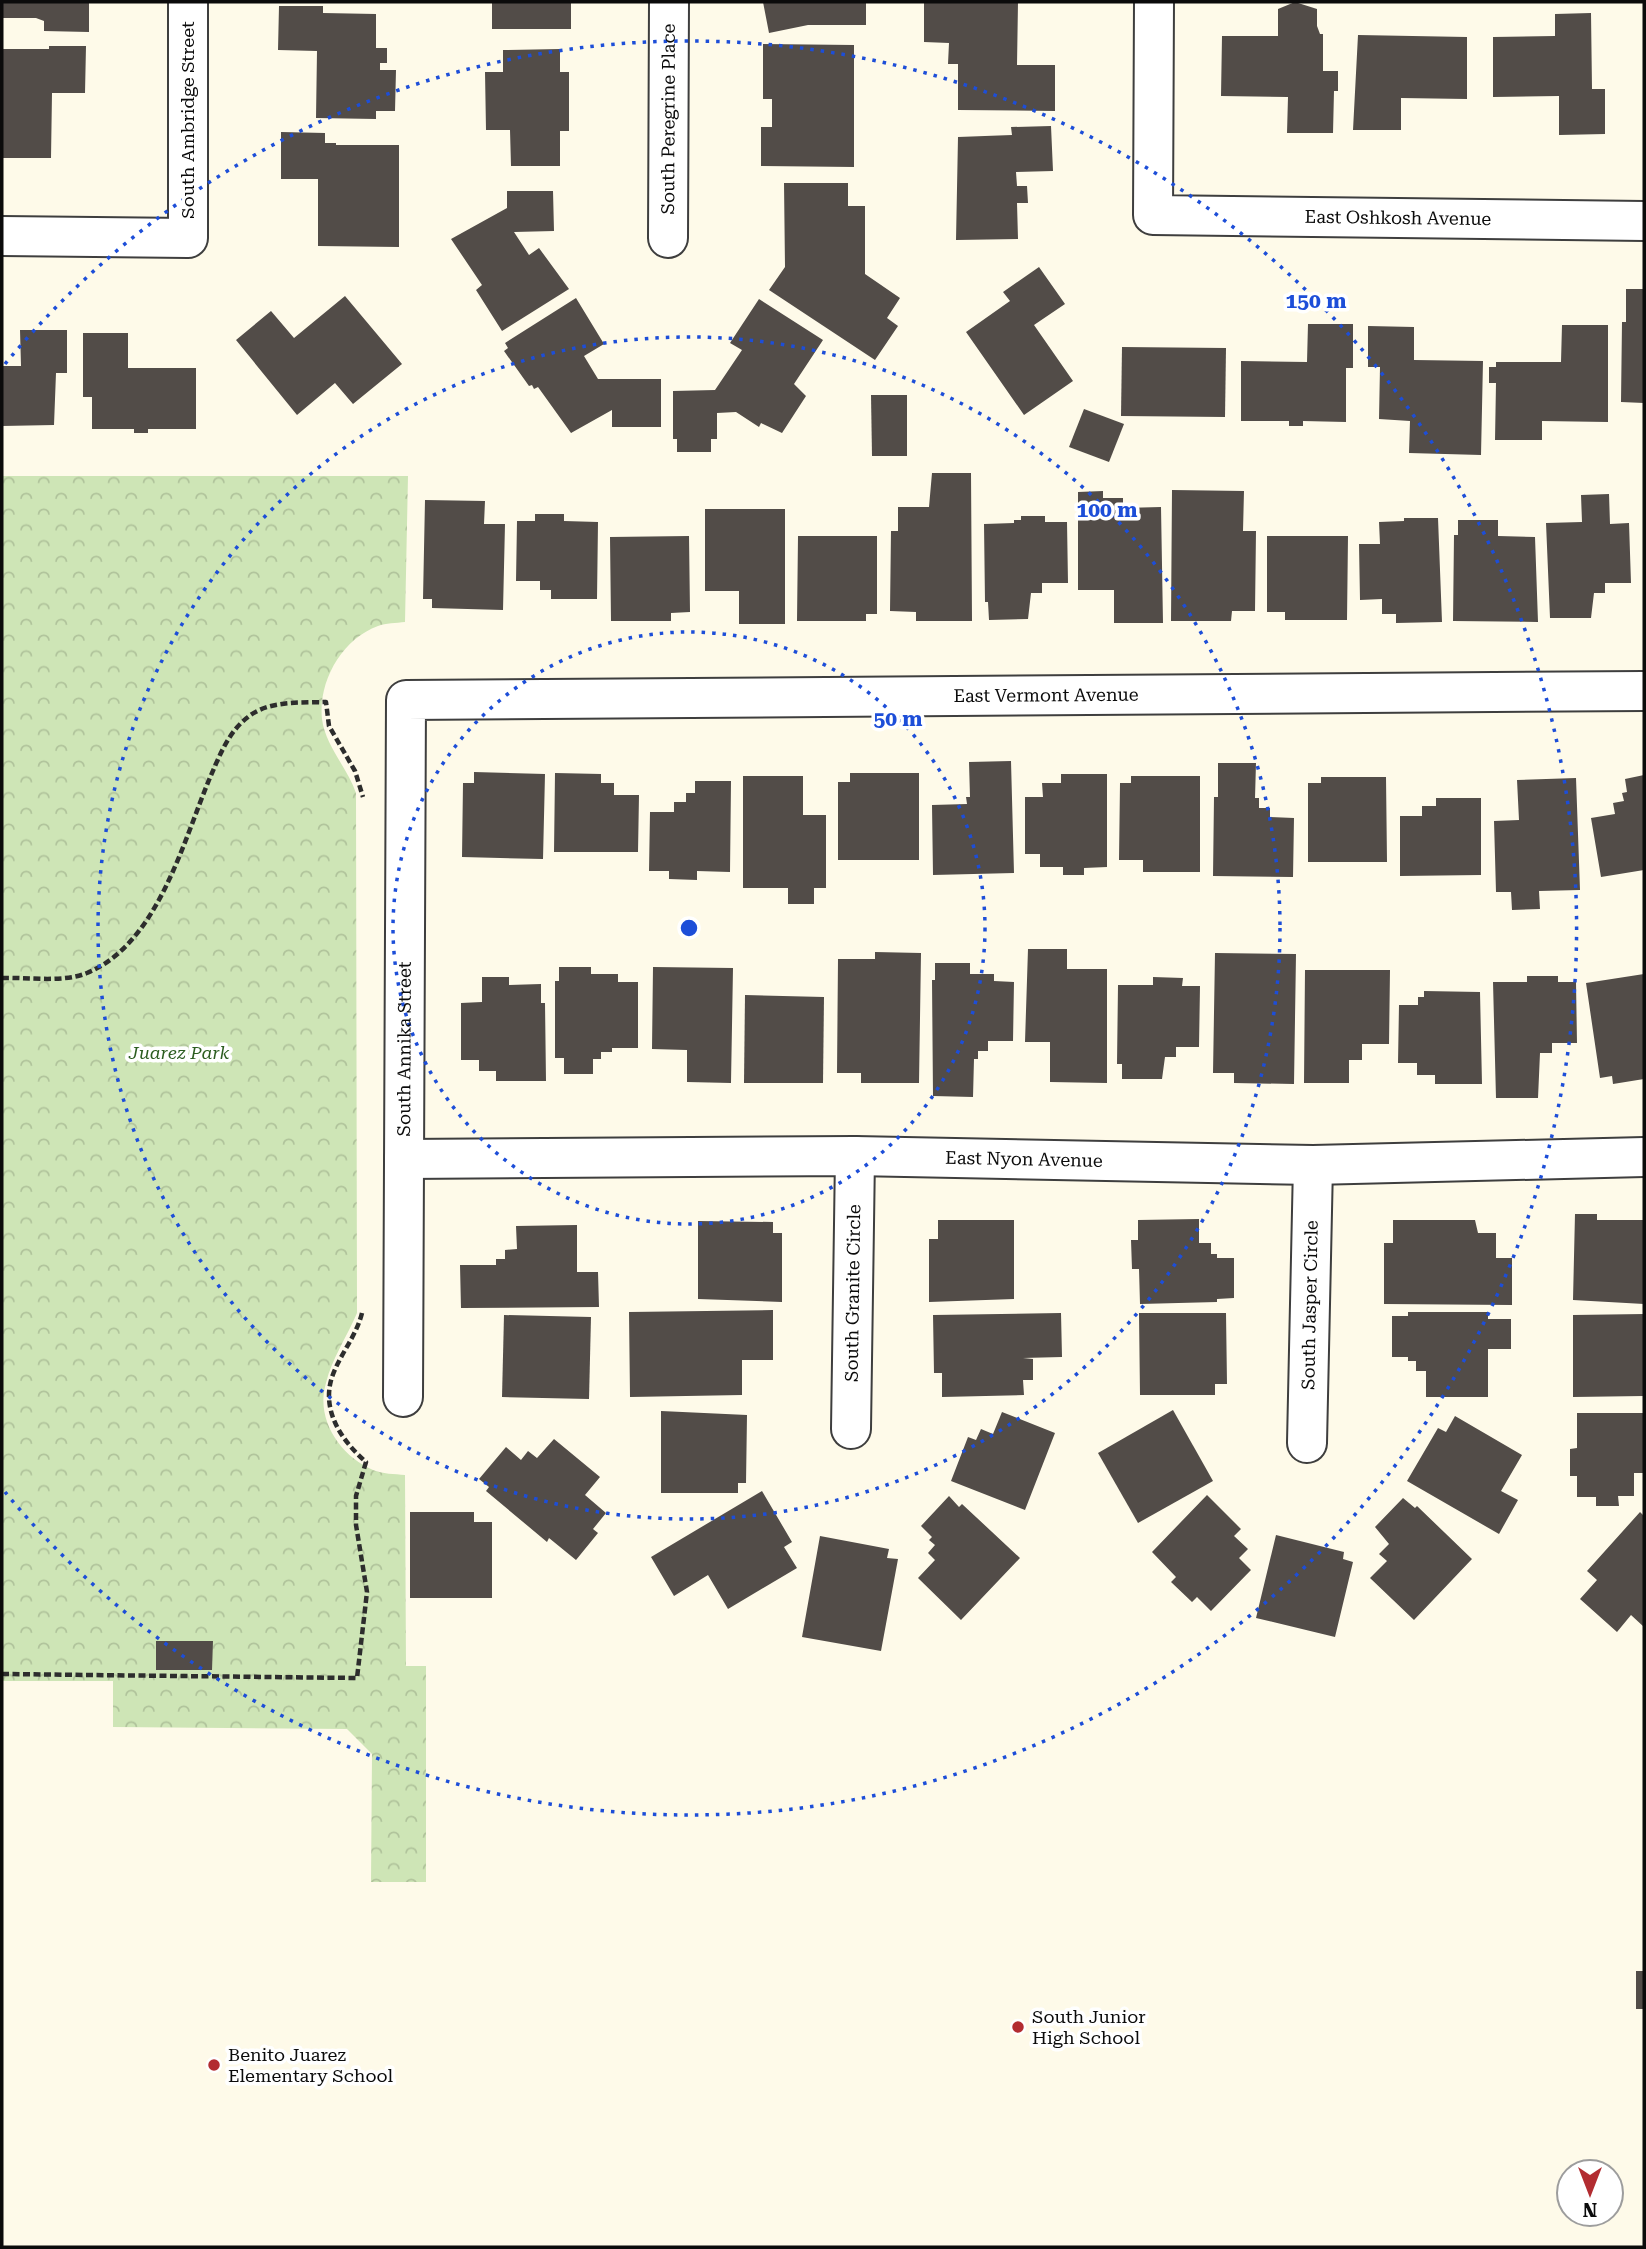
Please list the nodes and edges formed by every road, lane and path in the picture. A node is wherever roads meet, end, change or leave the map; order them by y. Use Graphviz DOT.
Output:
graph roads {
  1 [pos="188,2"];
  2 [pos="669,2"];
  3 [pos="1154,2"];
  4 [pos="1644,221"];
  5 [pos="2,236"];
  6 [pos="668,238"];
  7 [pos="1644,691"];
  8 [pos="406,700"];
  9 [pos="363,806"];
  10 [pos="2,978"];
  11 [pos="855,1156"];
  12 [pos="1644,1157"];
  13 [pos="404,1159"];
  14 [pos="1313,1165"];
  15 [pos="362,1311"];
  16 [pos="403,1397"];
  17 [pos="850,1429"];
  18 [pos="1307,1443"];
  19 [pos="2,1674"];
  1 -- 5 [label="street, South Ambridge Street"];
  2 -- 6 [label="street, South Peregrine Place"];
  3 -- 4 [label="street, East Oshkosh Avenue"];
  7 -- 8 [label="street, East Vermont Avenue"];
  8 -- 13 [label="street, South Annika Street"];
  9 -- 10 [label="path"];
  11 -- 13 [label="street, East Nyon Avenue"];
  11 -- 14 [label="street, East Nyon Avenue"];
  11 -- 17 [label="street, South Granite Circle"];
  12 -- 14 [label="street, East Nyon Avenue"];
  13 -- 16 [label="street, South Annika Street"];
  14 -- 18 [label="street, South Jasper Circle"];
  15 -- 19 [label="path"];
}
